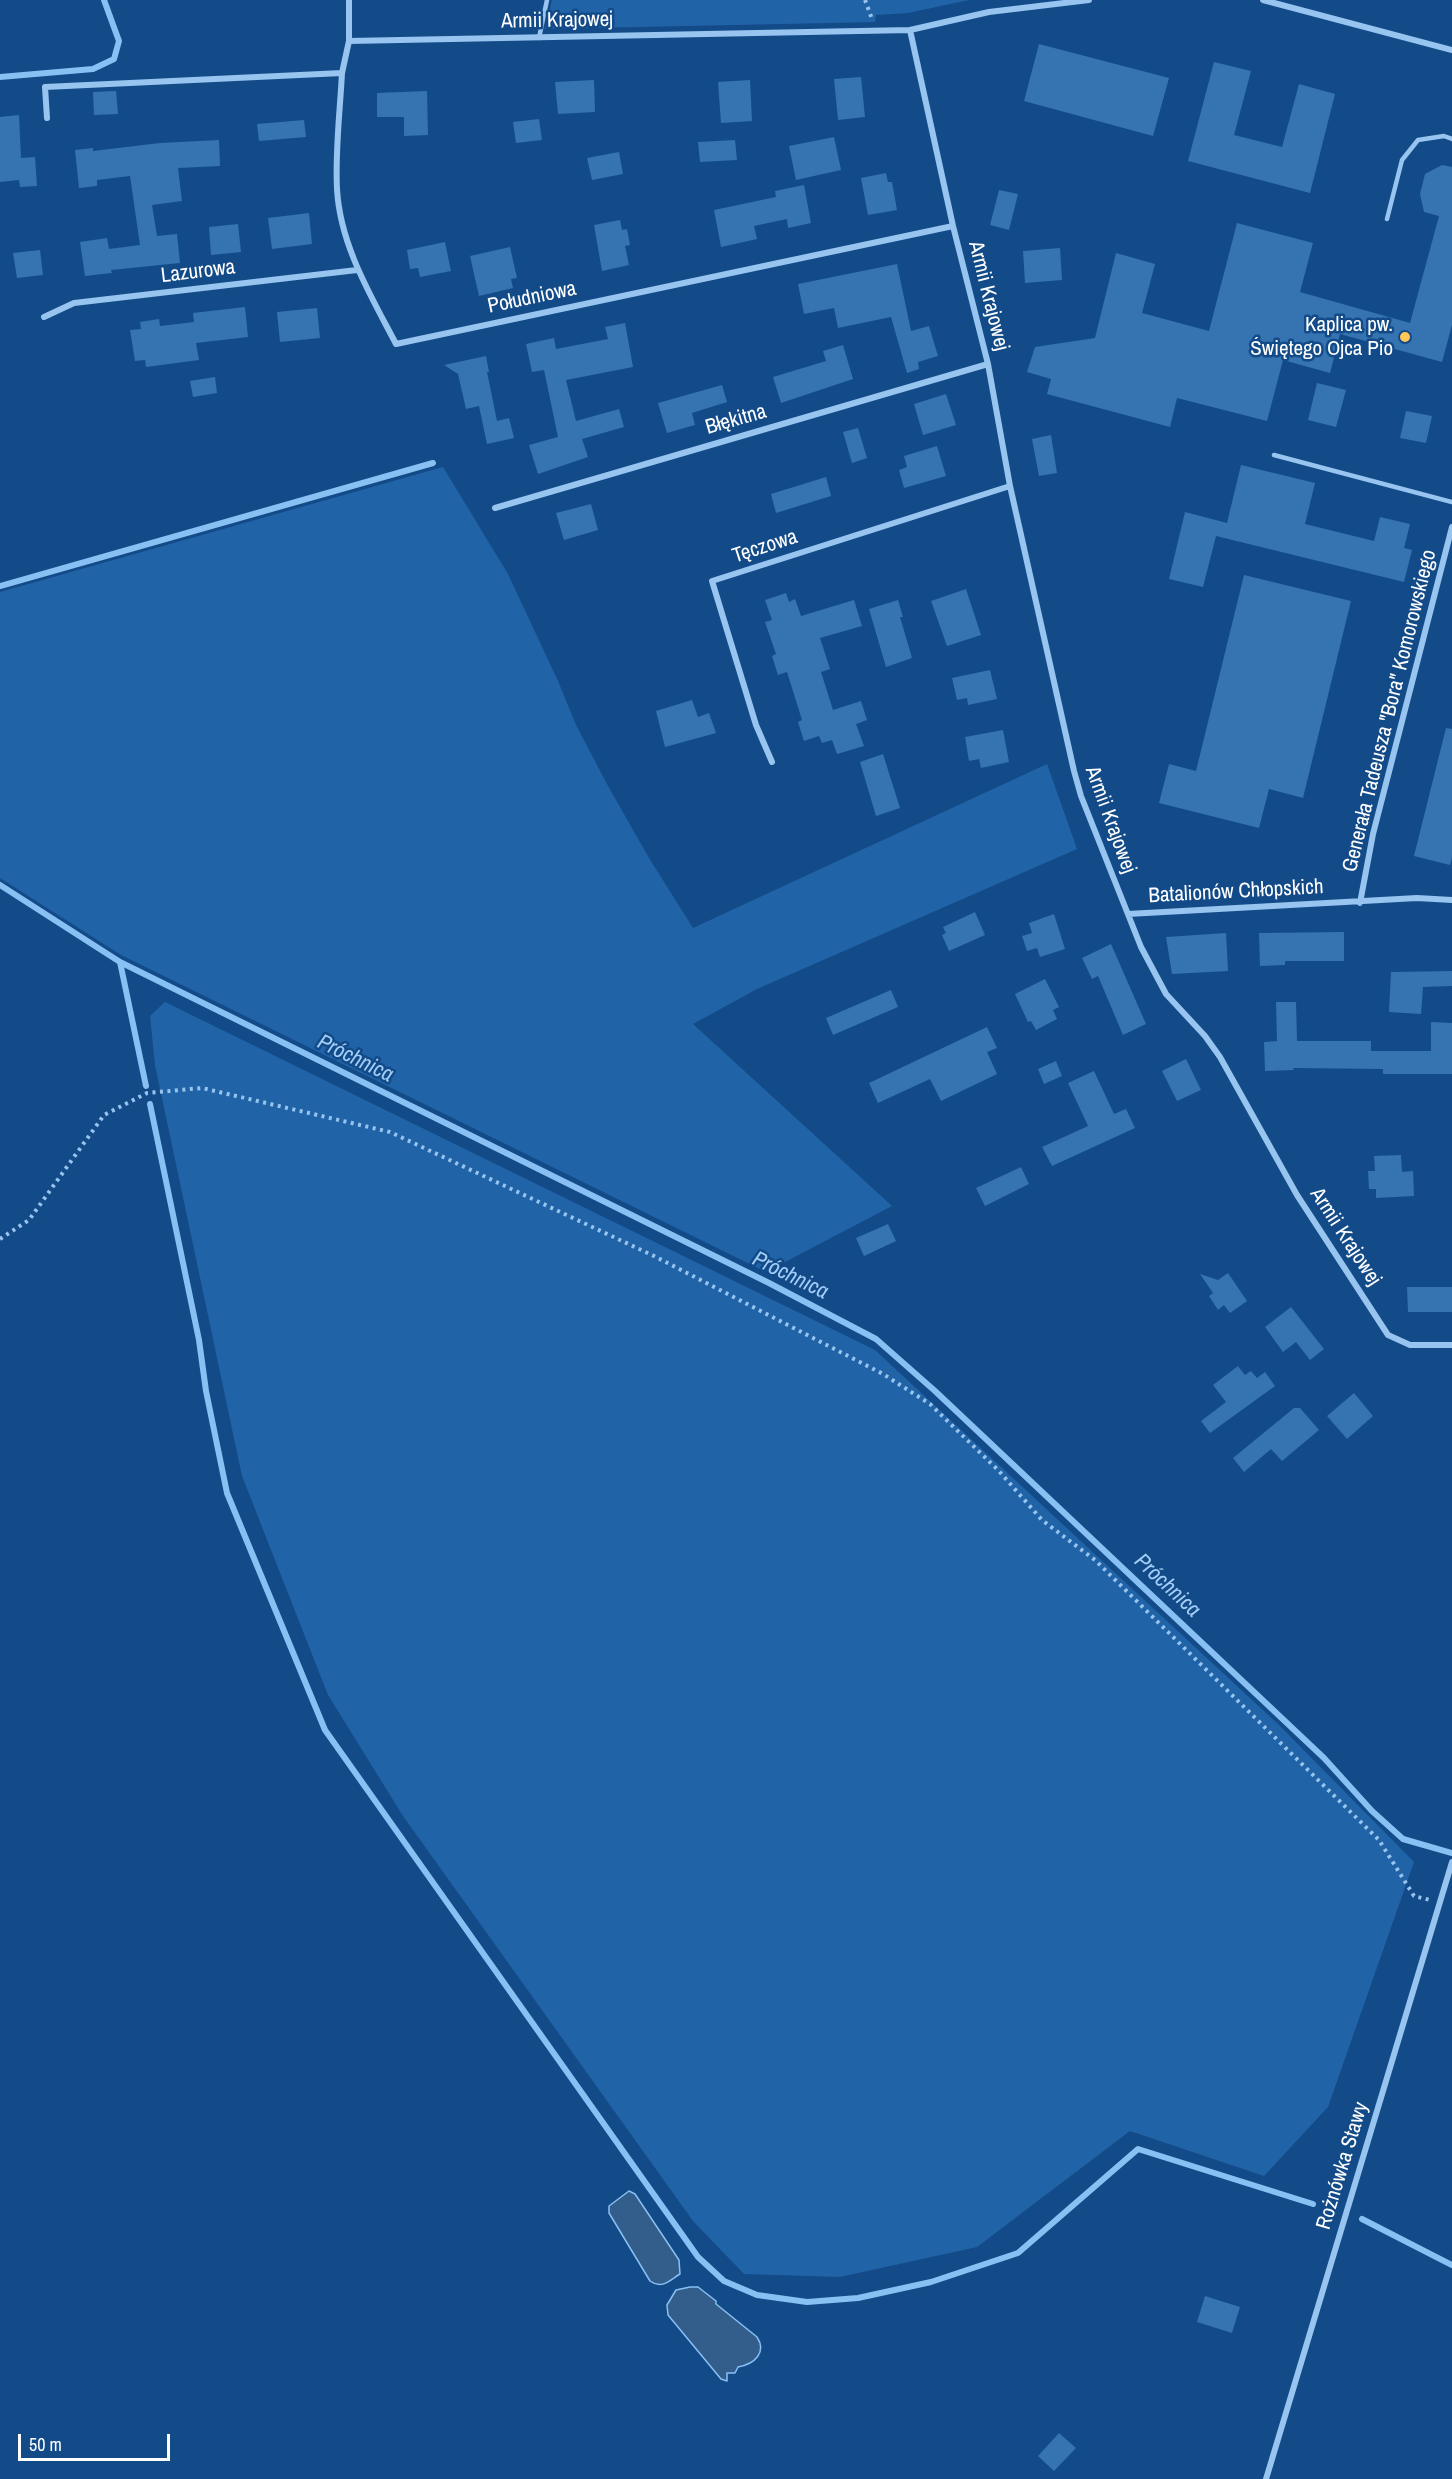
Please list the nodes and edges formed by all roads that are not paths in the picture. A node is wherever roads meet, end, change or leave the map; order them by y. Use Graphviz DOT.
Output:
graph roads {
  1 [pos="349,0"];
  2 [pos="547,0"];
  3 [pos="1089,0"];
  4 [pos="1263,0"];
  5 [pos="910,30"];
  6 [pos="539,38"];
  7 [pos="349,41"];
  8 [pos="1452,50"];
  9 [pos="342,73"];
  10 [pos="47,118"];
  11 [pos="1452,139"];
  12 [pos="1387,219"];
  13 [pos="953,226"];
  14 [pos="357,270"];
  15 [pos="44,317"];
  16 [pos="988,364"];
  17 [pos="1274,455"];
  18 [pos="1010,486"];
  19 [pos="1452,502"];
  20 [pos="495,508"];
  21 [pos="1452,527"];
  22 [pos="772,762"];
  23 [pos="1452,900"];
  24 [pos="1360,903"];
  25 [pos="1128,914"];
  26 [pos="1452,1345"];
  27 [pos="1452,1862"];
  28 [pos="1266,2479"];
  1 -- 7 [label="street"];
  2 -- 6 [label="lane"];
  3 -- 5 [label="street"];
  4 -- 8 [label="street"];
  5 -- 6 [label="street, Armii Krajowej"];
  5 -- 13 [label="street, Armii Krajowej"];
  6 -- 7 [label="street, Armii Krajowej"];
  7 -- 9 [label="street"];
  9 -- 10 [label="street"];
  9 -- 14 [label="street, Południowa"];
  11 -- 12 [label="lane"];
  13 -- 14 [label="street, Południowa"];
  13 -- 16 [label="street, Armii Krajowej"];
  14 -- 15 [label="street, Lazurowa"];
  16 -- 18 [label="street, Armii Krajowej"];
  16 -- 20 [label="street, Błękitna"];
  17 -- 19 [label="lane"];
  18 -- 22 [label="street, Tęczowa"];
  18 -- 25 [label="street, Armii Krajowej"];
  21 -- 24 [label="street, Generała Tadeusza \"Bora\" Komorowskiego"];
  23 -- 24 [label="street, Batalionów Chłopskich"];
  24 -- 25 [label="street, Batalionów Chłopskich"];
  25 -- 26 [label="street, Armii Krajowej"];
  27 -- 28 [label="street, Rożnówka Stawy"];
}
